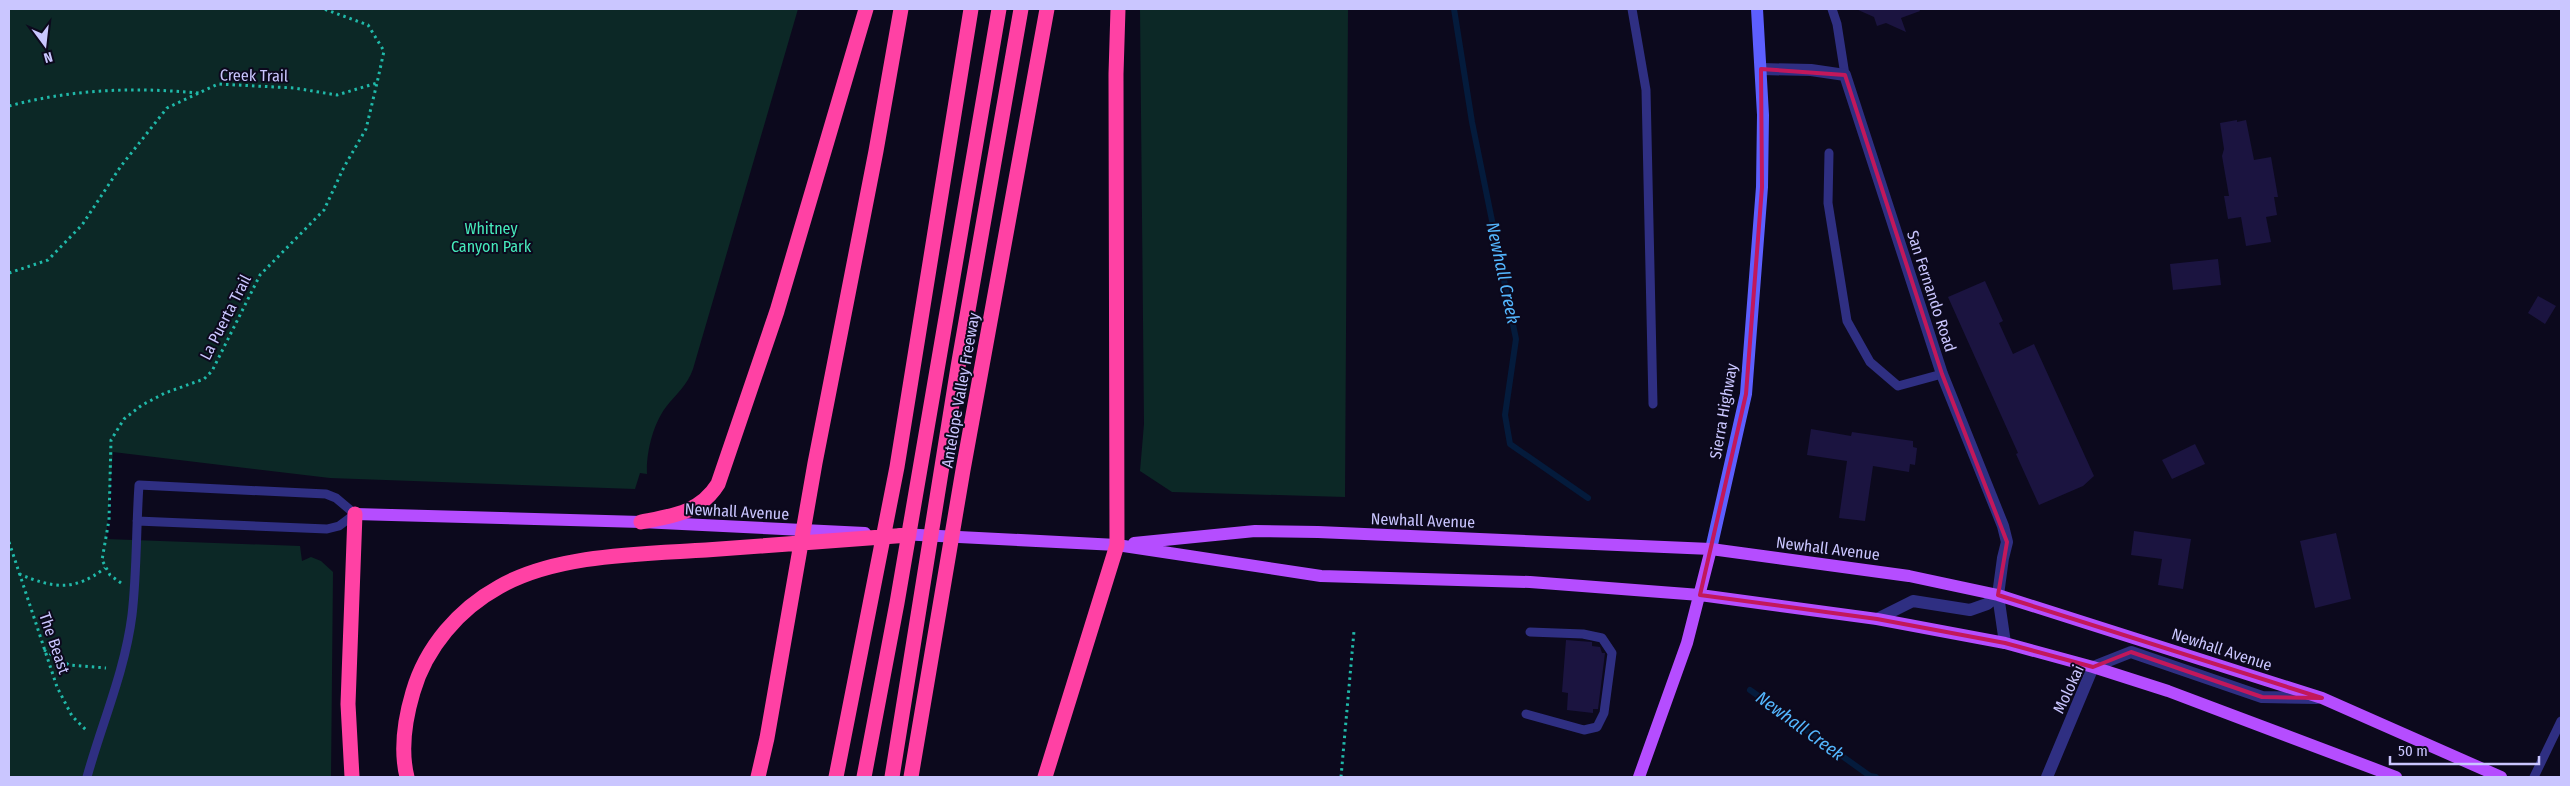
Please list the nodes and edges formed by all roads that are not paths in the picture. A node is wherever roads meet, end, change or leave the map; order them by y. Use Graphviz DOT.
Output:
graph roads {
  1 [pos="866,9"];
  2 [pos="901,9"];
  3 [pos="971,9"];
  4 [pos="999,9"];
  5 [pos="1021,9"];
  6 [pos="1047,9"];
  7 [pos="1118,9"];
  8 [pos="1632,9"];
  9 [pos="1757,9"];
  10 [pos="1832,9"];
  11 [pos="1761,69"];
  12 [pos="1845,75"];
  13 [pos="1830,152"];
  14 [pos="1942,374"];
  15 [pos="1653,404"];
  16 [pos="355,514"];
  17 [pos="137,521"];
  18 [pos="642,522"];
  19 [pos="909,535"];
  20 [pos="1117,545"];
  21 [pos="1711,549"];
  22 [pos="1700,595"];
  23 [pos="1998,595"];
  24 [pos="1877,619"];
  25 [pos="1530,632"];
  26 [pos="2005,643"];
  27 [pos="2093,667"];
  28 [pos="2322,698"];
  29 [pos="1526,714"];
  30 [pos="2561,721"];
  31 [pos="87,777"];
  32 [pos="352,777"];
  33 [pos="407,777"];
  34 [pos="758,777"];
  35 [pos="836,777"];
  36 [pos="864,777"];
  37 [pos="892,777"];
  38 [pos="911,777"];
  39 [pos="1046,777"];
  40 [pos="1639,777"];
  41 [pos="2047,777"];
  42 [pos="2396,777"];
  43 [pos="2501,777"];
  44 [pos="2534,777"];
  1 -- 18 [label="highway"];
  2 -- 34 [label="highway"];
  3 -- 35 [label="highway"];
  4 -- 36 [label="highway"];
  5 -- 37 [label="highway"];
  6 -- 38 [label="highway, Antelope Valley Freeway"];
  7 -- 20 [label="highway"];
  8 -- 15 [label="lane"];
  9 -- 11 [label="main road, Sierra Highway"];
  10 -- 12 [label="lane"];
  11 -- 12 [label="street"];
  11 -- 21 [label="main road, Sierra Highway"];
  12 -- 14 [label="street, San Fernando Road"];
  13 -- 14 [label="lane"];
  14 -- 23 [label="street, San Fernando Road"];
  16 -- 17 [label="lane"];
  16 -- 17 [label="lane"];
  16 -- 18 [label="main road, Newhall Avenue"];
  16 -- 32 [label="highway"];
  17 -- 31 [label="lane"];
  18 -- 19 [label="main road, Newhall Avenue"];
  19 -- 20 [label="main road, Newhall Avenue"];
  19 -- 33 [label="highway"];
  20 -- 21 [label="main road, Newhall Avenue"];
  20 -- 22 [label="main road, Newhall Avenue"];
  20 -- 39 [label="highway"];
  21 -- 22 [label="main road, Sierra Highway"];
  21 -- 23 [label="main road, Newhall Avenue"];
  22 -- 24 [label="main road, Newhall Avenue"];
  22 -- 40 [label="main road, Sierra Highway"];
  23 -- 24 [label="street"];
  23 -- 26 [label="street, San Fernando Road"];
  23 -- 28 [label="main road, Newhall Avenue"];
  24 -- 26 [label="main road, Newhall Avenue"];
  25 -- 29 [label="lane"];
  26 -- 27 [label="main road, Newhall Avenue"];
  27 -- 28 [label="street, Molokai"];
  27 -- 41 [label="street, Molokai"];
  27 -- 42 [label="main road, Newhall Avenue"];
  28 -- 43 [label="main road, Newhall Avenue"];
  30 -- 44 [label="lane"];
}
